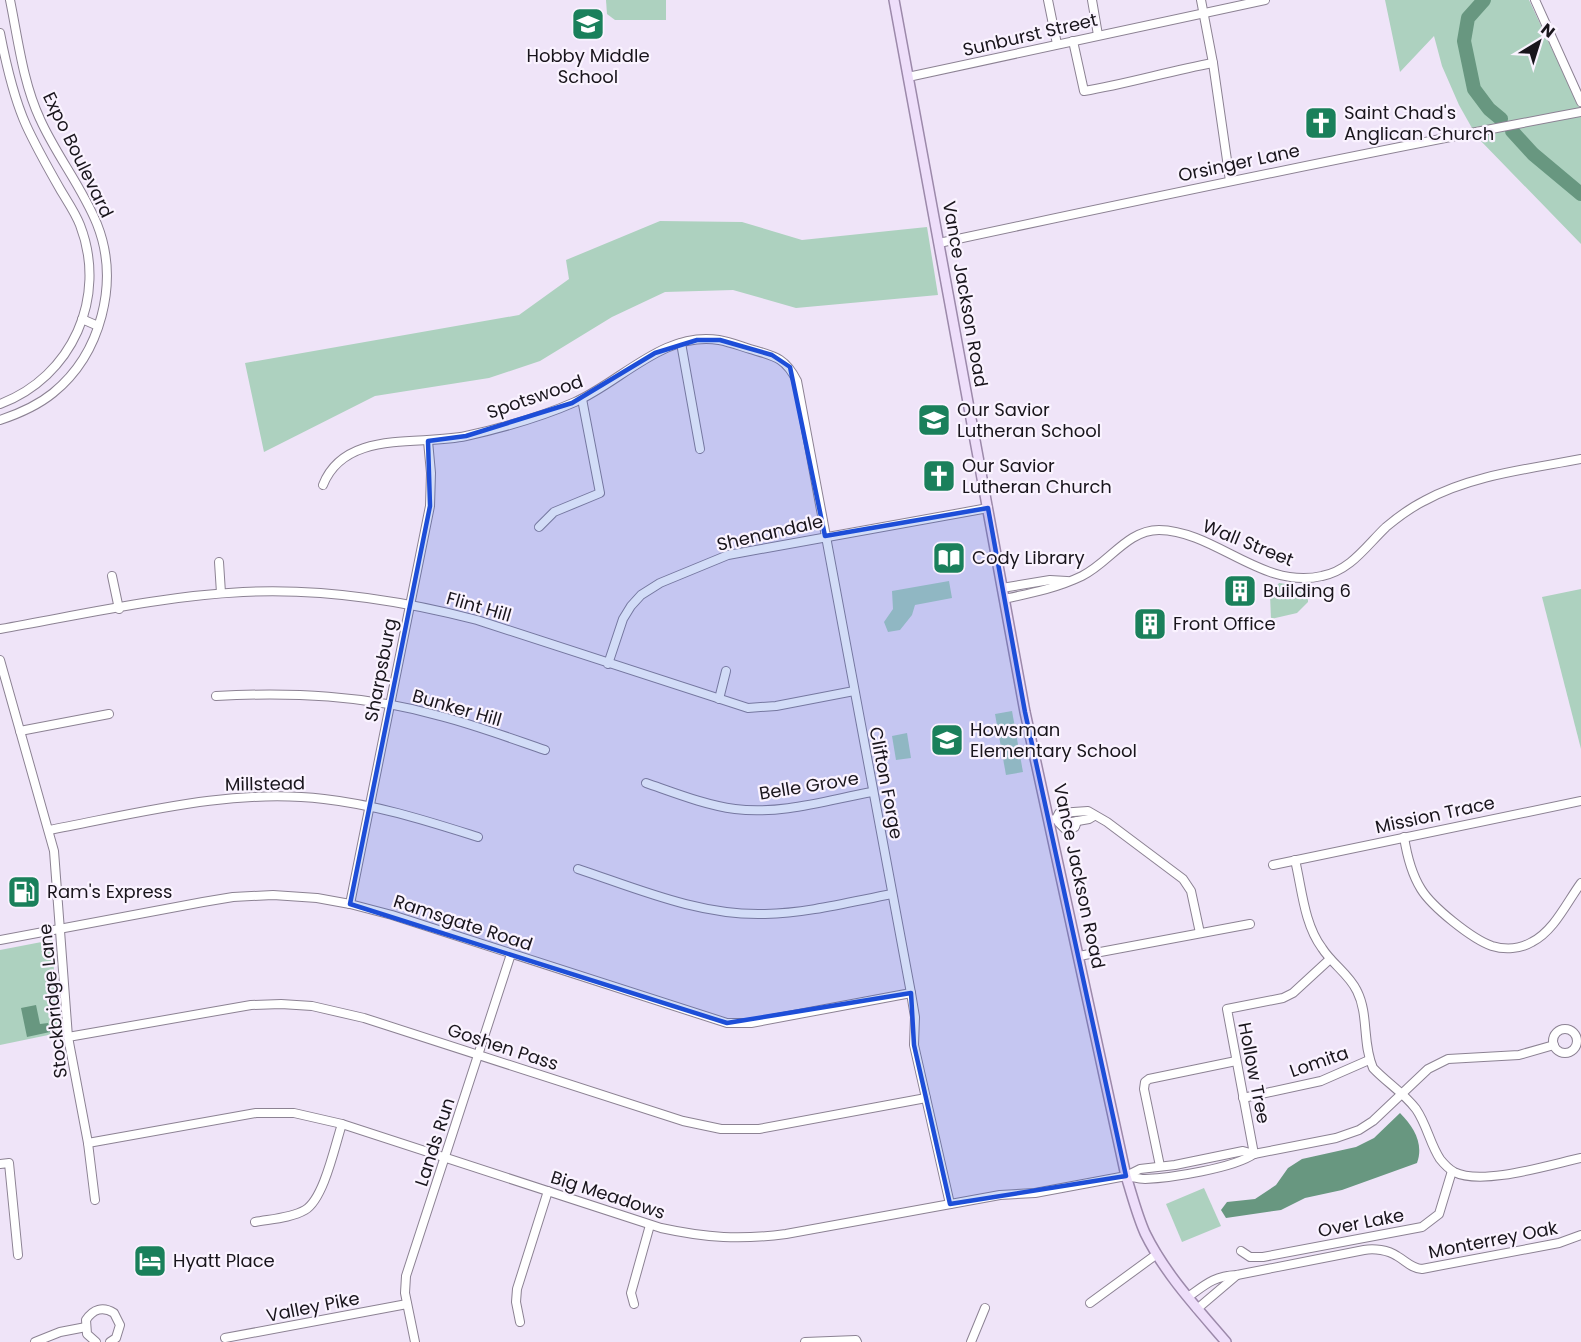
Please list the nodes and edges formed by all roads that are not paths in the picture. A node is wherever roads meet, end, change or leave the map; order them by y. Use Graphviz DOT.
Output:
graph roads {
  1 [pos="10,0"];
  2 [pos="894,0"];
  3 [pos="1048,0"];
  4 [pos="1092,0"];
  5 [pos="1201,0"];
  6 [pos="1265,0"];
  7 [pos="1534,0"];
  8 [pos="1203,13"];
  9 [pos="0,33"];
  10 [pos="1098,34"];
  11 [pos="1073,41"];
  12 [pos="1057,44"];
  13 [pos="1213,63"];
  14 [pos="24,73"];
  15 [pos="10,76"];
  16 [pos="908,77"];
  17 [pos="1581,102"];
  18 [pos="1581,112"];
  19 [pos="1230,181"];
  20 [pos="939,243"];
  21 [pos="82,319"];
  22 [pos="98,326"];
  23 [pos="681,343"];
  24 [pos="790,368"];
  25 [pos="582,399"];
  26 [pos="0,404"];
  27 [pos="0,420"];
  28 [pos="428,441"];
  29 [pos="700,449"];
  30 [pos="1581,459"];
  31 [pos="323,485"];
  32 [pos="988,508"];
  33 [pos="539,527"];
  34 [pos="825,536"];
  35 [pos="219,562"];
  36 [pos="112,576"];
  37 [pos="1067,580"];
  38 [pos="1002,588"];
  39 [pos="221,593"];
  40 [pos="1005,599"];
  41 [pos="409,605"];
  42 [pos="119,609"];
  43 [pos="0,629"];
  44 [pos="0,660"];
  45 [pos="608,663"];
  46 [pos="726,671"];
  47 [pos="854,691"];
  48 [pos="216,696"];
  49 [pos="719,699"];
  50 [pos="390,704"];
  51 [pos="109,714"];
  52 [pos="20,731"];
  53 [pos="544,750"];
  54 [pos="646,783"];
  55 [pos="872,792"];
  56 [pos="1581,801"];
  57 [pos="370,806"];
  58 [pos="1094,816"];
  59 [pos="1056,821"];
  60 [pos="49,830"];
  61 [pos="478,837"];
  62 [pos="1404,837"];
  63 [pos="1295,860"];
  64 [pos="1273,865"];
  65 [pos="578,869"];
  66 [pos="1581,883"];
  67 [pos="892,894"];
  68 [pos="350,904"];
  69 [pos="1250,924"];
  70 [pos="60,928"];
  71 [pos="1200,933"];
  72 [pos="0,940"];
  73 [pos="511,954"];
  74 [pos="1079,956"];
  75 [pos="1330,958"];
  76 [pos="911,993"];
  77 [pos="68,1037"];
  78 [pos="1554,1045"];
  79 [pos="479,1055"];
  80 [pos="1369,1060"];
  81 [pos="1236,1061"];
  82 [pos="1402,1094"];
  83 [pos="926,1098"];
  84 [pos="1243,1098"];
  85 [pos="342,1124"];
  86 [pos="88,1143"];
  87 [pos="1254,1154"];
  88 [pos="446,1157"];
  89 [pos="1581,1158"];
  90 [pos="0,1164"];
  91 [pos="1160,1166"];
  92 [pos="1452,1172"];
  93 [pos="1126,1176"];
  94 [pos="548,1191"];
  95 [pos="95,1200"];
  96 [pos="950,1204"];
  97 [pos="255,1222"];
  98 [pos="651,1225"];
  99 [pos="1581,1234"];
  100 [pos="1241,1251"];
  101 [pos="1157,1254"];
  102 [pos="18,1255"];
  103 [pos="1237,1275"];
  104 [pos="1213,1279"];
  105 [pos="1222,1289"];
  106 [pos="1188,1298"];
  107 [pos="1090,1303"];
  108 [pos="407,1304"];
  109 [pos="634,1304"];
  110 [pos="985,1308"];
  111 [pos="1197,1309"];
  112 [pos="520,1322"];
  113 [pos="86,1327"];
  114 [pos="225,1338"];
  115 [pos="856,1341"];
  116 [pos="35,1342"];
  117 [pos="96,1342"];
  118 [pos="110,1342"];
  119 [pos="415,1342"];
  120 [pos="805,1342"];
  121 [pos="971,1342"];
  122 [pos="1226,1342"];
  1 -- 14 [label="street, Expo Boulevard"];
  2 -- 16 [label="main road, Vance Jackson Road"];
  3 -- 12 [label="street"];
  4 -- 10 [label="street"];
  5 -- 8 [label="street"];
  6 -- 8 [label="street, Sunburst Street"];
  7 -- 17 [label="street"];
  8 -- 10 [label="street, Sunburst Street"];
  8 -- 13 [label="street"];
  9 -- 15 [label="street, Expo Boulevard"];
  10 -- 11 [label="street, Sunburst Street"];
  11 -- 12 [label="street, Sunburst Street"];
  11 -- 13 [label="street"];
  12 -- 16 [label="street, Sunburst Street"];
  13 -- 19 [label="street"];
  14 -- 15 [label="street"];
  14 -- 22 [label="street, Expo Boulevard"];
  15 -- 21 [label="street, Expo Boulevard"];
  16 -- 20 [label="main road, Vance Jackson Road"];
  18 -- 19 [label="street, Orsinger Lane"];
  19 -- 20 [label="street, Orsinger Lane"];
  20 -- 32 [label="main road, Vance Jackson Road"];
  21 -- 22 [label="street"];
  21 -- 26 [label="street, Expo Boulevard"];
  22 -- 27 [label="street, Expo Boulevard"];
  23 -- 24 [label="street, Spotswood"];
  23 -- 25 [label="street, Spotswood"];
  23 -- 29 [label="street"];
  24 -- 34 [label="street, Clifton Forge"];
  25 -- 28 [label="street, Spotswood"];
  25 -- 33 [label="street"];
  28 -- 31 [label="street, Spotswood"];
  28 -- 41 [label="street, Sharpsburg"];
  30 -- 37 [label="street, Wall Street"];
  32 -- 34 [label="street, Shenandale"];
  32 -- 38 [label="main road, Vance Jackson Road"];
  34 -- 45 [label="street, Shenandale"];
  34 -- 47 [label="street, Clifton Forge"];
  35 -- 39 [label="street"];
  36 -- 42 [label="street"];
  37 -- 38 [label="street, Wall Street"];
  37 -- 40 [label="street, Wall Street"];
  38 -- 40 [label="main road, Vance Jackson Road"];
  39 -- 41 [label="street, Flint Hill"];
  39 -- 42 [label="street, Flint Hill"];
  40 -- 59 [label="main road, Vance Jackson Road"];
  41 -- 45 [label="street, Flint Hill"];
  41 -- 50 [label="street, Sharpsburg"];
  42 -- 43 [label="street, Flint Hill"];
  44 -- 52 [label="street, Stockbridge Lane"];
  45 -- 49 [label="street, Flint Hill"];
  46 -- 49 [label="street"];
  47 -- 49 [label="street, Flint Hill"];
  47 -- 55 [label="street, Clifton Forge"];
  48 -- 50 [label="street, Bunker Hill"];
  50 -- 53 [label="street, Bunker Hill"];
  50 -- 57 [label="street, Sharpsburg"];
  51 -- 52 [label="street"];
  52 -- 60 [label="street, Stockbridge Lane"];
  54 -- 55 [label="street, Belle Grove"];
  55 -- 67 [label="street, Clifton Forge"];
  56 -- 62 [label="street, Mission Trace"];
  57 -- 60 [label="street, Millstead"];
  57 -- 61 [label="street, Millstead"];
  57 -- 68 [label="street, Sharpsburg"];
  58 -- 59 [label="street"];
  58 -- 59 [label="street"];
  58 -- 71 [label="street"];
  59 -- 74 [label="main road, Vance Jackson Road"];
  60 -- 70 [label="street, Stockbridge Lane"];
  62 -- 63 [label="street, Mission Trace"];
  62 -- 66 [label="street"];
  63 -- 64 [label="street, Mission Trace"];
  63 -- 75 [label="street"];
  65 -- 67 [label="street"];
  67 -- 76 [label="street, Clifton Forge"];
  68 -- 70 [label="street, Ramsgate Road"];
  68 -- 73 [label="street, Ramsgate Road"];
  69 -- 71 [label="street"];
  70 -- 72 [label="street, Ramsgate Road"];
  70 -- 77 [label="street, Stockbridge Lane"];
  71 -- 74 [label="street"];
  73 -- 76 [label="street, Ramsgate Road"];
  73 -- 79 [label="street, Lands Run"];
  74 -- 93 [label="main road, Vance Jackson Road"];
  75 -- 80 [label="street"];
  75 -- 81 [label="street, Hollow Tree"];
  76 -- 83 [label="street, Clifton Forge"];
  77 -- 79 [label="street, Goshen Pass"];
  77 -- 86 [label="street, Stockbridge Lane"];
  78 -- 82 [label="street, Big Meadows"];
  79 -- 83 [label="street, Goshen Pass"];
  79 -- 88 [label="street, Lands Run"];
  80 -- 82 [label="street"];
  80 -- 84 [label="street, Lomita"];
  81 -- 84 [label="street, Hollow Tree"];
  81 -- 91 [label="street"];
  82 -- 87 [label="street, Big Meadows"];
  82 -- 92 [label="street"];
  83 -- 96 [label="street, Clifton Forge"];
  84 -- 87 [label="street, Hollow Tree"];
  85 -- 86 [label="street, Big Meadows"];
  85 -- 88 [label="street, Big Meadows"];
  85 -- 97 [label="street"];
  86 -- 95 [label="street, Stockbridge Lane"];
  87 -- 91 [label="street, Big Meadows"];
  87 -- 93 [label="street, Big Meadows"];
  88 -- 94 [label="street, Big Meadows"];
  88 -- 108 [label="street, Lands Run"];
  89 -- 92 [label="street"];
  90 -- 102 [label="street"];
  91 -- 93 [label="street, Big Meadows"];
  92 -- 100 [label="street, Over Lake"];
  93 -- 96 [label="street, Big Meadows"];
  93 -- 101 [label="main road, Vance Jackson Road"];
  94 -- 98 [label="street, Big Meadows"];
  94 -- 112 [label="street"];
  96 -- 98 [label="street, Big Meadows"];
  98 -- 109 [label="street"];
  99 -- 103 [label="street, Monterrey Oak"];
  101 -- 106 [label="main road, Vance Jackson Road"];
  101 -- 107 [label="street"];
  103 -- 104 [label="street, Monterrey Oak"];
  103 -- 105 [label="street"];
  104 -- 105 [label="street"];
  104 -- 106 [label="street, Monterrey Oak"];
  105 -- 111 [label="street"];
  106 -- 111 [label="main road, Vance Jackson Road"];
  108 -- 114 [label="street, Valley Pike"];
  108 -- 119 [label="street, Lands Run"];
  110 -- 121 [label="street"];
  111 -- 122 [label="main road, Vance Jackson Road"];
  113 -- 116 [label="street"];
  113 -- 117 [label="street"];
  113 -- 118 [label="street"];
  115 -- 120 [label="street"];
}
